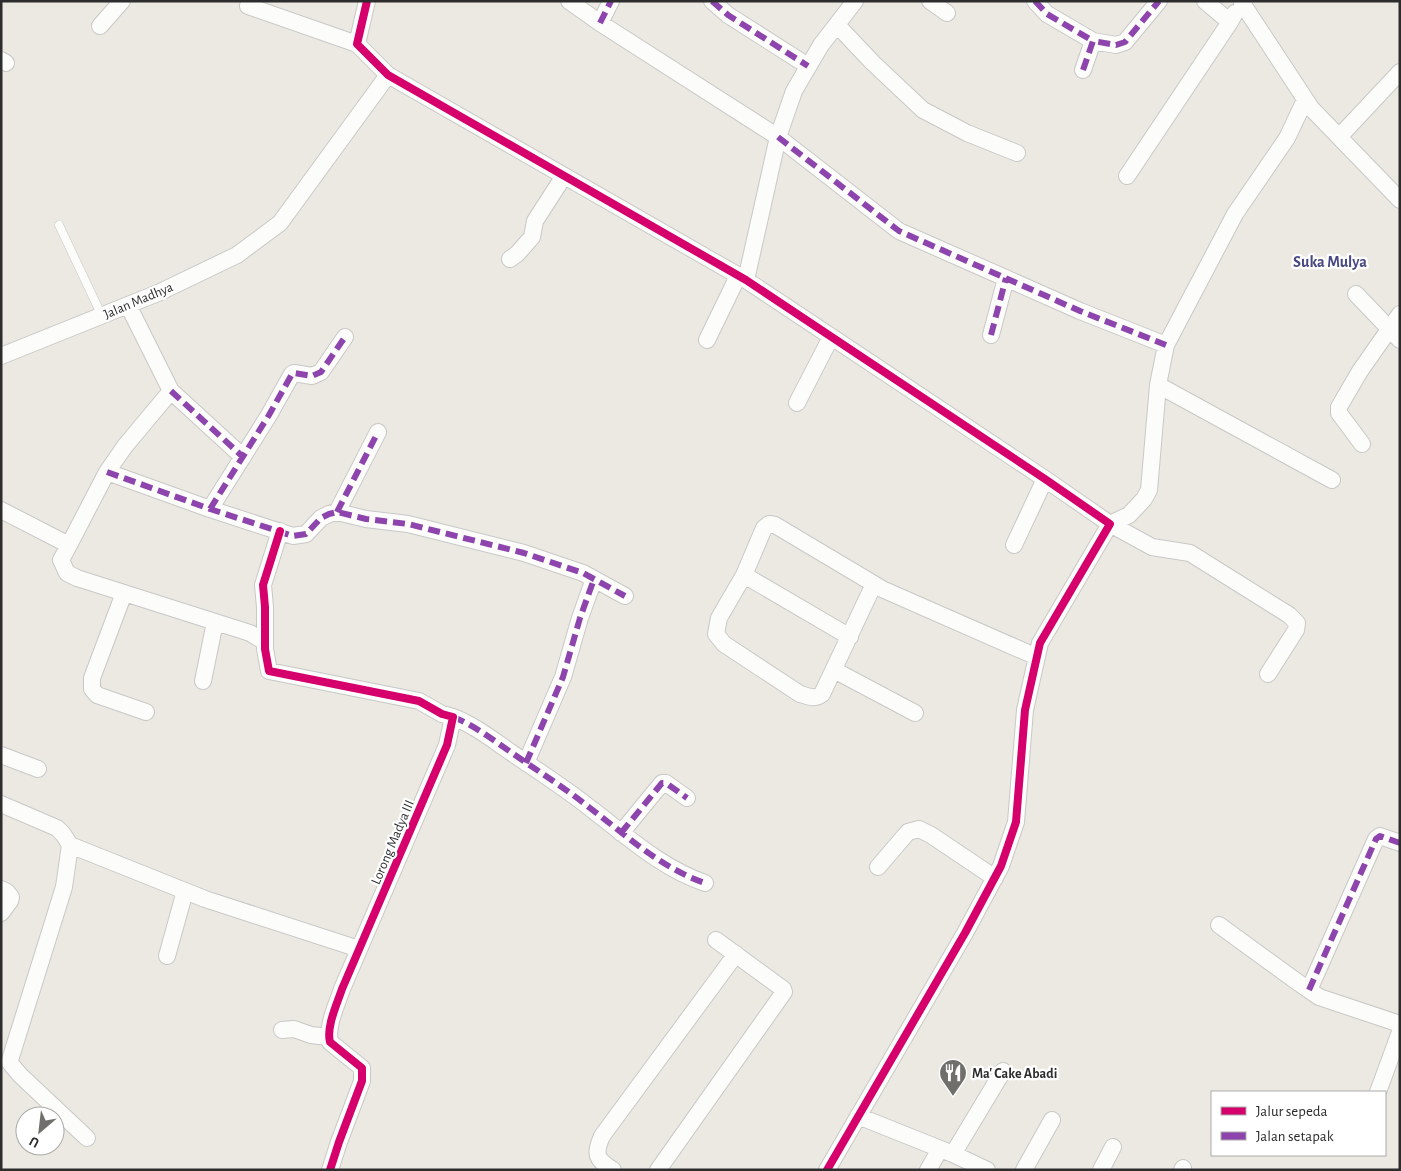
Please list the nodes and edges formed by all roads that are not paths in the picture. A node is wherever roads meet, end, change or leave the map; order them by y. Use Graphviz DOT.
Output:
graph roads {
  1 [pos="122,1"];
  2 [pos="569,1"];
  3 [pos="611,1"];
  4 [pos="712,1"];
  5 [pos="855,1"];
  6 [pos="930,1"];
  7 [pos="1035,1"];
  8 [pos="1160,1"];
  9 [pos="1204,1"];
  10 [pos="364,2"];
  11 [pos="1243,2"];
  12 [pos="248,6"];
  13 [pos="947,12"];
  14 [pos="1230,22"];
  15 [pos="600,23"];
  16 [pos="837,24"];
  17 [pos="100,26"];
  18 [pos="1093,42"];
  19 [pos="357,44"];
  20 [pos="808,66"];
  21 [pos="1083,70"];
  22 [pos="1400,72"];
  23 [pos="388,75"];
  24 [pos="1305,100"];
  25 [pos="778,137"];
  26 [pos="1339,138"];
  27 [pos="1017,153"];
  28 [pos="564,176"];
  29 [pos="1127,176"];
  30 [pos="1400,200"];
  31 [pos="59,225"];
  32 [pos="510,259"];
  33 [pos="742,278"];
  34 [pos="1006,278"];
  35 [pos="1356,294"];
  36 [pos="128,305"];
  37 [pos="1400,314"];
  38 [pos="102,316"];
  39 [pos="1394,334"];
  40 [pos="991,335"];
  41 [pos="345,337"];
  42 [pos="831,337"];
  43 [pos="707,340"];
  44 [pos="1166,345"];
  45 [pos="1,356"];
  46 [pos="1158,385"];
  47 [pos="171,391"];
  48 [pos="797,403"];
  49 [pos="378,432"];
  50 [pos="1362,444"];
  51 [pos="243,457"];
  52 [pos="106,472"];
  53 [pos="1045,480"];
  54 [pos="1332,480"];
  55 [pos="210,509"];
  56 [pos="1,510"];
  57 [pos="337,512"];
  58 [pos="1110,524"];
  59 [pos="280,531"];
  60 [pos="1014,545"];
  61 [pos="69,546"];
  62 [pos="744,575"];
  63 [pos="594,579"];
  64 [pos="874,584"];
  65 [pos="124,593"];
  66 [pos="625,596"];
  67 [pos="215,622"];
  68 [pos="850,637"];
  69 [pos="265,642"];
  70 [pos="1037,657"];
  71 [pos="834,670"];
  72 [pos="1268,674"];
  73 [pos="203,682"];
  74 [pos="146,712"];
  75 [pos="915,713"];
  76 [pos="453,717"];
  77 [pos="1,755"];
  78 [pos="526,763"];
  79 [pos="38,769"];
  80 [pos="687,798"];
  81 [pos="1,804"];
  82 [pos="621,832"];
  83 [pos="1400,843"];
  84 [pos="70,845"];
  85 [pos="878,867"];
  86 [pos="995,878"];
  87 [pos="705,883"];
  88 [pos="1,889"];
  89 [pos="186,891"];
  90 [pos="1,912"];
  91 [pos="1220,925"];
  92 [pos="716,940"];
  93 [pos="359,950"];
  94 [pos="736,954"];
  95 [pos="167,956"];
  96 [pos="1309,990"];
  97 [pos="1400,1024"];
  98 [pos="282,1030"];
  99 [pos="1400,1032"];
  100 [pos="328,1037"];
  101 [pos="1003,1071"];
  102 [pos="1378,1091"];
  103 [pos="858,1116"];
  104 [pos="1052,1120"];
  105 [pos="87,1138"];
  106 [pos="1113,1147"];
  107 [pos="946,1151"];
  108 [pos="330,1170"];
  109 [pos="613,1170"];
  110 [pos="658,1170"];
  111 [pos="827,1170"];
  112 [pos="928,1170"];
  113 [pos="987,1170"];
  114 [pos="1024,1170"];
  115 [pos="1101,1170"];
  1 -- 17 [label="street"];
  2 -- 15 [label="street"];
  3 -- 15 [label="street"];
  4 -- 20 [label="street"];
  5 -- 16 [label="street"];
  6 -- 13 [label="street"];
  7 -- 18 [label="street"];
  8 -- 18 [label="street"];
  9 -- 14 [label="street"];
  10 -- 19 [label="street"];
  11 -- 14 [label="street"];
  11 -- 24 [label="street"];
  12 -- 19 [label="street"];
  14 -- 29 [label="street"];
  15 -- 25 [label="street"];
  16 -- 20 [label="street"];
  16 -- 27 [label="street"];
  18 -- 21 [label="street"];
  19 -- 23 [label="street"];
  20 -- 25 [label="street"];
  22 -- 26 [label="street"];
  23 -- 28 [label="street"];
  23 -- 36 [label="street, Jalan Madhya"];
  24 -- 26 [label="street"];
  24 -- 44 [label="street"];
  25 -- 33 [label="street"];
  25 -- 34 [label="street"];
  26 -- 30 [label="street"];
  28 -- 32 [label="street"];
  28 -- 33 [label="street"];
  31 -- 38 [label="lane"];
  33 -- 42 [label="street"];
  33 -- 43 [label="street"];
  34 -- 40 [label="street"];
  34 -- 44 [label="street"];
  35 -- 39 [label="street"];
  36 -- 38 [label="street, Jalan Madhya"];
  36 -- 47 [label="street"];
  37 -- 39 [label="street"];
  38 -- 45 [label="street, Jalan Madhya"];
  39 -- 50 [label="street"];
  41 -- 51 [label="street"];
  42 -- 48 [label="street"];
  42 -- 53 [label="street"];
  44 -- 46 [label="street"];
  46 -- 54 [label="street"];
  46 -- 58 [label="street"];
  47 -- 51 [label="street"];
  47 -- 52 [label="street"];
  49 -- 57 [label="street"];
  51 -- 55 [label="street"];
  52 -- 55 [label="street"];
  52 -- 61 [label="street"];
  53 -- 58 [label="street"];
  53 -- 60 [label="street"];
  55 -- 59 [label="street"];
  56 -- 61 [label="street"];
  57 -- 59 [label="street"];
  57 -- 63 [label="street"];
  58 -- 70 [label="street"];
  58 -- 72 [label="street"];
  59 -- 69 [label="street"];
  61 -- 65 [label="street"];
  62 -- 64 [label="street"];
  62 -- 68 [label="street"];
  62 -- 71 [label="street"];
  63 -- 66 [label="street"];
  63 -- 78 [label="street"];
  64 -- 68 [label="street"];
  64 -- 70 [label="street"];
  65 -- 67 [label="street"];
  65 -- 74 [label="street"];
  67 -- 69 [label="street"];
  67 -- 73 [label="street"];
  68 -- 71 [label="street"];
  69 -- 76 [label="street"];
  70 -- 86 [label="street"];
  71 -- 75 [label="street"];
  76 -- 78 [label="street"];
  76 -- 93 [label="street, Lorong Madya III"];
  77 -- 79 [label="street"];
  78 -- 82 [label="street"];
  80 -- 82 [label="street"];
  81 -- 84 [label="street"];
  82 -- 87 [label="street"];
  83 -- 96 [label="street"];
  84 -- 89 [label="street"];
  84 -- 105 [label="street"];
  85 -- 86 [label="street"];
  86 -- 103 [label="street"];
  88 -- 90 [label="street"];
  89 -- 93 [label="street"];
  89 -- 95 [label="street"];
  91 -- 96 [label="street"];
  92 -- 94 [label="street"];
  93 -- 100 [label="street, Lorong Madya III"];
  94 -- 109 [label="street"];
  94 -- 110 [label="street"];
  96 -- 97 [label="street"];
  98 -- 100 [label="street"];
  99 -- 102 [label="street"];
  100 -- 108 [label="street"];
  101 -- 107 [label="street"];
  103 -- 107 [label="street"];
  103 -- 111 [label="street"];
  104 -- 114 [label="street"];
  106 -- 115 [label="street"];
  107 -- 112 [label="street"];
  107 -- 113 [label="street"];
}
